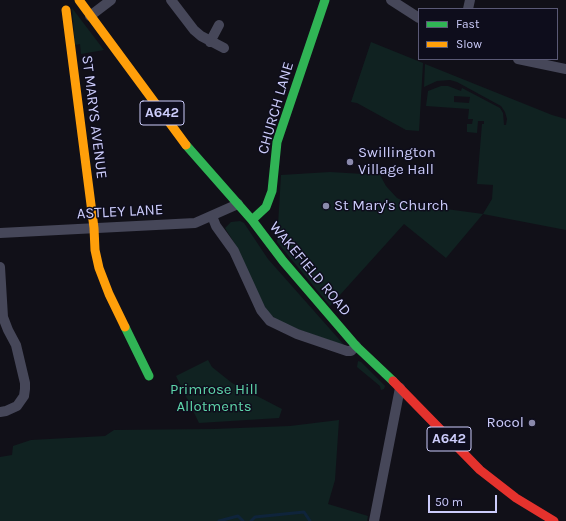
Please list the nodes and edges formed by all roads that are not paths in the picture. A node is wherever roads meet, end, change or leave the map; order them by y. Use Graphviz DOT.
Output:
graph roads {
  1 [pos="79,0"];
  2 [pos="111,0"];
  3 [pos="171,0"];
  4 [pos="325,0"];
  5 [pos="391,0"];
  6 [pos="66,10"];
  7 [pos="90,16"];
  8 [pos="418,17"];
  9 [pos="219,25"];
  10 [pos="210,42"];
  11 [pos="224,48"];
  12 [pos="523,60"];
  13 [pos="566,69"];
  14 [pos="238,204"];
  15 [pos="212,216"];
  16 [pos="252,220"];
  17 [pos="94,228"];
  18 [pos="0,233"];
  19 [pos="0,267"];
  20 [pos="3,324"];
  21 [pos="356,346"];
  22 [pos="149,376"];
  23 [pos="400,388"];
  24 [pos="0,412"];
  25 [pos="374,521"];
  26 [pos="554,521"];
  1 -- 7 [label="main road, WAKEFIELD ROAD / A642"];
  2 -- 7 [label="street"];
  3 -- 10 [label="street"];
  4 -- 16 [label="main road, CHURCH LANE"];
  5 -- 8 [label="street"];
  6 -- 17 [label="main road, ST MARYS AVENUE"];
  7 -- 14 [label="main road, WAKEFIELD ROAD / A642"];
  9 -- 10 [label="street"];
  10 -- 11 [label="street"];
  12 -- 13 [label="street"];
  14 -- 15 [label="street, ASTLEY LANE"];
  14 -- 16 [label="main road, WAKEFIELD ROAD / A642"];
  15 -- 17 [label="street, ASTLEY LANE"];
  15 -- 21 [label="street"];
  16 -- 21 [label="main road, WAKEFIELD ROAD / A642"];
  17 -- 18 [label="street, ASTLEY LANE"];
  17 -- 22 [label="main road, ST MARYS AVENUE"];
  19 -- 20 [label="street"];
  20 -- 24 [label="street"];
  21 -- 23 [label="main road, WAKEFIELD ROAD / A642"];
  23 -- 25 [label="street"];
  23 -- 26 [label="main road, WAKEFIELD ROAD / A642"];
}
